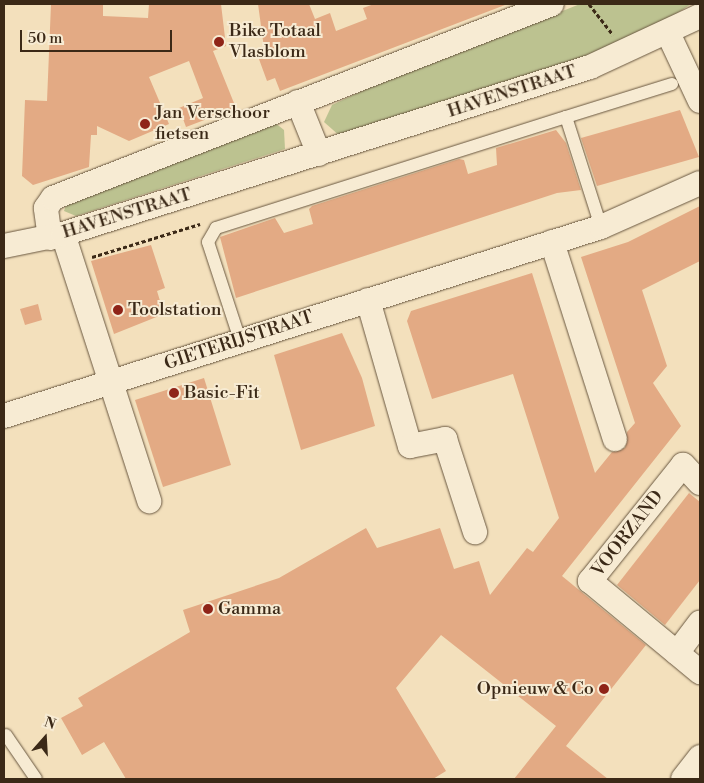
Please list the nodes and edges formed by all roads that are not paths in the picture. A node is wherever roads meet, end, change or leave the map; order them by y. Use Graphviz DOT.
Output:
graph roads {
  1 [pos="552,4"];
  2 [pos="700,16"];
  3 [pos="668,33"];
  4 [pos="672,84"];
  5 [pos="700,101"];
  6 [pos="298,102"];
  7 [pos="566,117"];
  8 [pos="319,154"];
  9 [pos="700,183"];
  10 [pos="600,227"];
  11 [pos="57,236"];
  12 [pos="552,242"];
  13 [pos="4,246"];
  14 [pos="368,300"];
  15 [pos="240,340"];
  16 [pos="110,383"];
  17 [pos="4,416"];
  18 [pos="615,439"];
  19 [pos="700,483"];
  20 [pos="149,501"];
  21 [pos="475,532"];
  22 [pos="700,623"];
  23 [pos="677,654"];
  24 [pos="700,672"];
  25 [pos="6,735"];
  26 [pos="700,757"];
  27 [pos="36,779"];
  28 [pos="683,779"];
  1 -- 6 [label="street, HAVENSTRAAT"];
  2 -- 3 [label="street, HAVENSTRAAT"];
  3 -- 5 [label="street"];
  3 -- 8 [label="street, HAVENSTRAAT"];
  4 -- 7 [label="lane"];
  6 -- 8 [label="street"];
  6 -- 11 [label="street, HAVENSTRAAT"];
  7 -- 10 [label="lane"];
  7 -- 15 [label="lane"];
  8 -- 11 [label="street, HAVENSTRAAT"];
  9 -- 10 [label="street, GIETERIJSTRAAT"];
  10 -- 12 [label="street, GIETERIJSTRAAT"];
  11 -- 13 [label="street, HAVENSTRAAT"];
  11 -- 16 [label="street"];
  12 -- 14 [label="street, GIETERIJSTRAAT"];
  12 -- 18 [label="street"];
  14 -- 15 [label="street, GIETERIJSTRAAT"];
  14 -- 21 [label="street"];
  15 -- 16 [label="street, GIETERIJSTRAAT"];
  16 -- 17 [label="street, GIETERIJSTRAAT"];
  16 -- 20 [label="street"];
  19 -- 23 [label="street, VOORZAND"];
  22 -- 23 [label="street"];
  23 -- 24 [label="street, VOORZAND"];
  25 -- 27 [label="lane"];
  26 -- 28 [label="street"];
}
